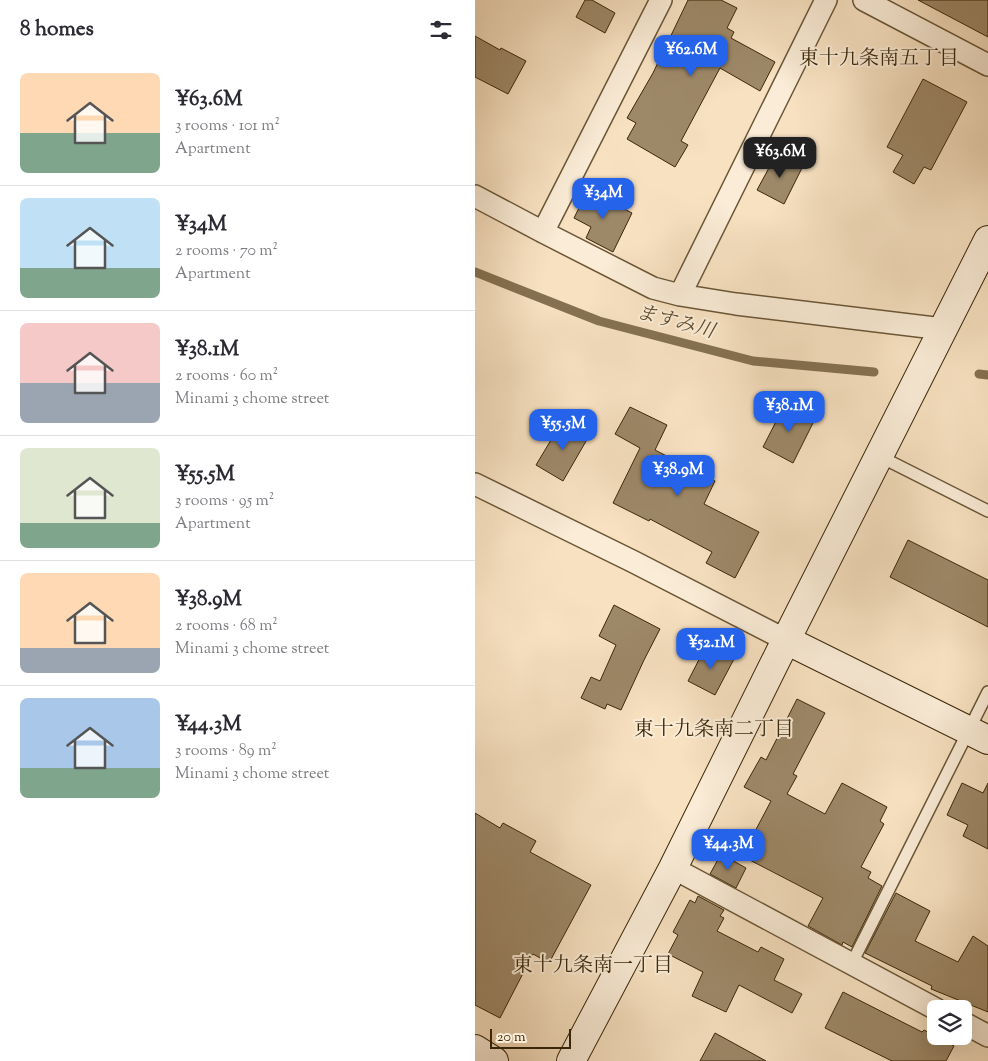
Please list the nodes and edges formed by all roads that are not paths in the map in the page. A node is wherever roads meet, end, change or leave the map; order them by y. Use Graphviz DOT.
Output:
graph roads {
  1 [pos="661,0"];
  2 [pos="826,0"];
  3 [pos="864,0"];
  4 [pos="988,66"];
  5 [pos="475,196"];
  6 [pos="543,232"];
  7 [pos="988,240"];
  8 [pos="680,295"];
  9 [pos="943,329"];
  10 [pos="879,456"];
  11 [pos="475,484"];
  12 [pos="988,511"];
  13 [pos="786,640"];
  14 [pos="988,692"];
  15 [pos="979,735"];
  16 [pos="673,868"];
  17 [pos="851,963"];
  18 [pos="927,1004"];
  19 [pos="972,1027"];
  20 [pos="988,1036"];
  21 [pos="475,1049"];
  22 [pos="494,1061"];
  23 [pos="571,1061"];
  1 -- 6 [label="street"];
  2 -- 8 [label="street"];
  3 -- 4 [label="street"];
  5 -- 6 [label="street"];
  6 -- 8 [label="street"];
  7 -- 9 [label="street"];
  8 -- 9 [label="street"];
  9 -- 10 [label="street"];
  10 -- 12 [label="lane"];
  10 -- 13 [label="street"];
  11 -- 13 [label="street"];
  13 -- 15 [label="street"];
  13 -- 16 [label="street"];
  14 -- 15 [label="lane"];
  15 -- 17 [label="lane"];
  16 -- 17 [label="street"];
  16 -- 23 [label="street"];
  17 -- 18 [label="street"];
  19 -- 20 [label="street"];
  21 -- 22 [label="street"];
}
